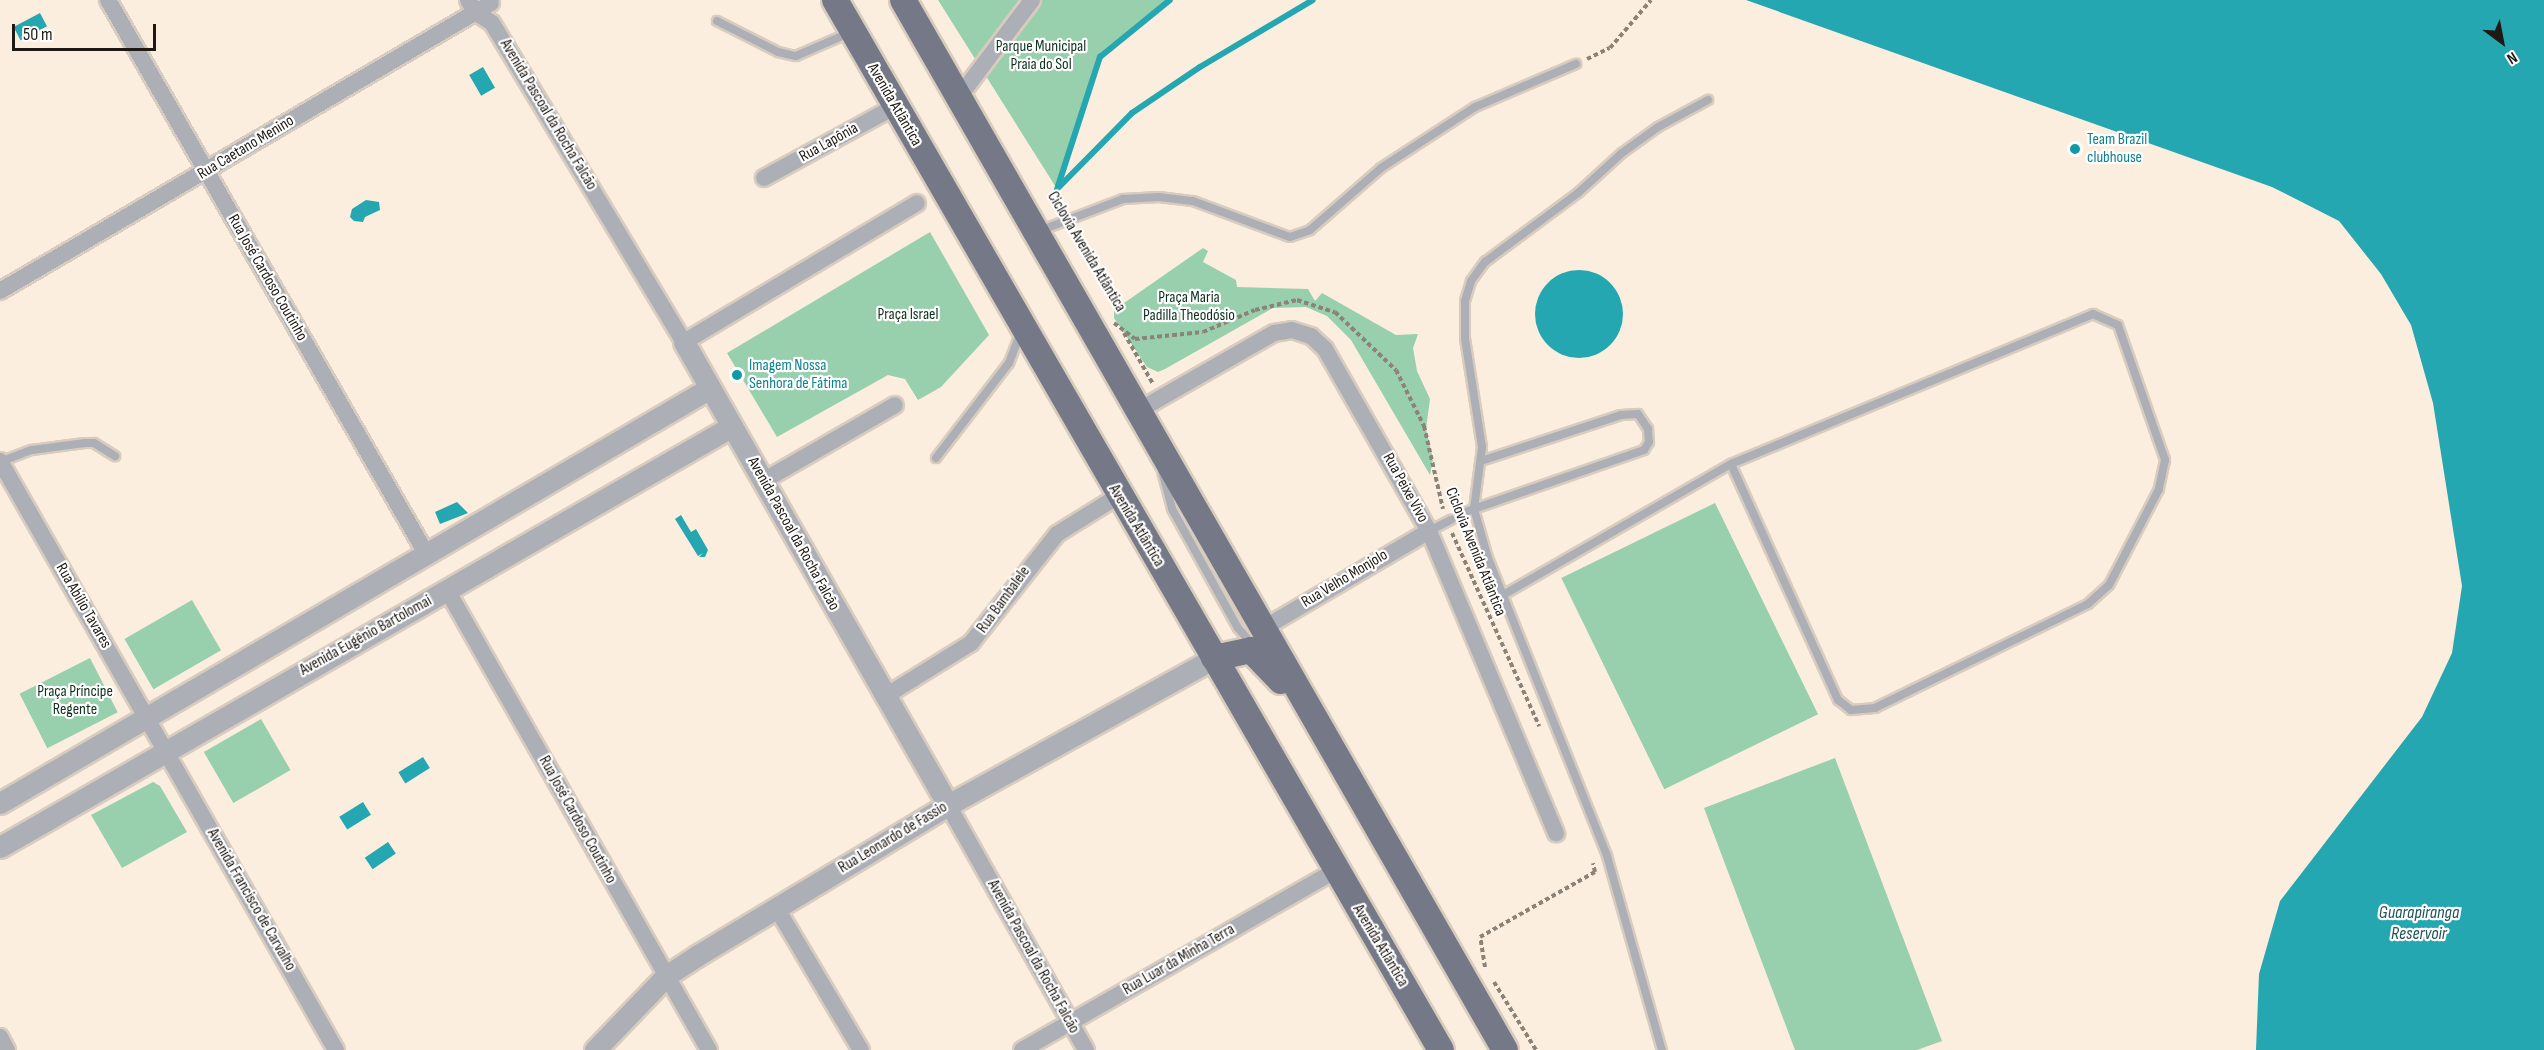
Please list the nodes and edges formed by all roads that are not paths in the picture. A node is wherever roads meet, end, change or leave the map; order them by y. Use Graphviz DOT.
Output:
graph roads {
  1 [pos="108,0"];
  2 [pos="835,0"];
  3 [pos="903,0"];
  4 [pos="1032,0"];
  5 [pos="490,1"];
  6 [pos="472,6"];
  7 [pos="717,21"];
  8 [pos="492,24"];
  9 [pos="852,32"];
  10 [pos="1576,64"];
  11 [pos="959,98"];
  12 [pos="1708,100"];
  13 [pos="894,107"];
  14 [pos="206,172"];
  15 [pos="764,178"];
  16 [pos="917,203"];
  17 [pos="1036,233"];
  18 [pos="0,291"];
  19 [pos="1022,327"];
  20 [pos="684,342"];
  21 [pos="710,388"];
  22 [pos="896,405"];
  23 [pos="1136,412"];
  24 [pos="732,426"];
  25 [pos="1154,442"];
  26 [pos="115,456"];
  27 [pos="936,458"];
  28 [pos="1481,461"];
  29 [pos="0,462"];
  30 [pos="1731,464"];
  31 [pos="764,481"];
  32 [pos="1118,496"];
  33 [pos="1471,510"];
  34 [pos="1449,521"];
  35 [pos="1429,531"];
  36 [pos="427,555"];
  37 [pos="447,590"];
  38 [pos="1503,595"];
  39 [pos="1262,629"];
  40 [pos="1214,658"];
  41 [pos="884,697"];
  42 [pos="1306,707"];
  43 [pos="146,716"];
  44 [pos="165,751"];
  45 [pos="0,803"];
  46 [pos="948,805"];
  47 [pos="1556,833"];
  48 [pos="0,847"];
  49 [pos="1335,871"];
  50 [pos="776,907"];
  51 [pos="666,976"];
  52 [pos="1070,1022"];
  53 [pos="0,1037"];
  54 [pos="1502,1047"];
  55 [pos="7,1050"];
  56 [pos="336,1050"];
  57 [pos="595,1050"];
  58 [pos="709,1050"];
  59 [pos="861,1050"];
  60 [pos="1022,1050"];
  61 [pos="1086,1050"];
  62 [pos="1441,1050"];
  63 [pos="1662,1050"];
  1 -- 14 [label="street, Rua José Cardoso Coutinho"];
  2 -- 9 [label="main road, Avenida Atlântica"];
  3 -- 11 [label="main road"];
  4 -- 11 [label="street"];
  5 -- 6 [label="street, Rua Caetano Menino"];
  5 -- 8 [label="street, Avenida Pascoal da Rocha Falcão"];
  6 -- 8 [label="street, Avenida Pascoal da Rocha Falcão"];
  6 -- 14 [label="street, Rua Caetano Menino"];
  7 -- 9 [label="lane"];
  8 -- 20 [label="street, Avenida Pascoal da Rocha Falcão"];
  9 -- 13 [label="main road, Avenida Atlântica"];
  10 -- 17 [label="lane"];
  11 -- 17 [label="main road"];
  12 -- 28 [label="lane"];
  13 -- 15 [label="street, Rua Lapônia"];
  13 -- 19 [label="main road, Avenida Atlântica"];
  14 -- 18 [label="street, Rua Caetano Menino"];
  14 -- 36 [label="street, Rua José Cardoso Coutinho"];
  16 -- 20 [label="street"];
  17 -- 23 [label="main road"];
  19 -- 27 [label="lane"];
  19 -- 32 [label="main road, Avenida Atlântica"];
  20 -- 21 [label="street, Avenida Pascoal da Rocha Falcão"];
  21 -- 24 [label="street, Avenida Pascoal da Rocha Falcão"];
  21 -- 36 [label="street"];
  22 -- 31 [label="street"];
  23 -- 25 [label="main road"];
  23 -- 35 [label="street, Rua Peixe Vivo"];
  24 -- 31 [label="street, Avenida Pascoal da Rocha Falcão"];
  24 -- 37 [label="street, Avenida Eugênio Bartolomai"];
  25 -- 39 [label="main road"];
  25 -- 42 [label="lane"];
  26 -- 29 [label="lane"];
  28 -- 33 [label="lane"];
  28 -- 33 [label="lane"];
  29 -- 43 [label="street, Rua Abílio Tavares"];
  30 -- 30 [label="lane"];
  30 -- 38 [label="lane"];
  31 -- 41 [label="street, Avenida Pascoal da Rocha Falcão"];
  32 -- 40 [label="main road, Avenida Atlântica"];
  32 -- 41 [label="street, Rua Bambalele"];
  33 -- 38 [label="lane"];
  34 -- 35 [label="lane"];
  35 -- 39 [label="street, Rua Velho Monjolo"];
  35 -- 47 [label="street, Rua Peixe Vivo"];
  36 -- 43 [label="street"];
  37 -- 44 [label="street, Avenida Eugênio Bartolomai"];
  37 -- 51 [label="street, Rua José Cardoso Coutinho"];
  38 -- 63 [label="lane"];
  39 -- 42 [label="main road"];
  40 -- 42 [label="main road"];
  40 -- 46 [label="street, Rua Leonardo de Fassio"];
  40 -- 49 [label="main road, Avenida Atlântica"];
  41 -- 46 [label="street, Avenida Pascoal da Rocha Falcão"];
  42 -- 54 [label="main road"];
  43 -- 44 [label="street, Rua Abílio Tavares"];
  43 -- 45 [label="street"];
  44 -- 48 [label="street, Avenida Eugênio Bartolomai"];
  44 -- 56 [label="street, Avenida Francisco de Carvalho"];
  46 -- 50 [label="street, Rua Leonardo de Fassio"];
  46 -- 52 [label="street, Avenida Pascoal da Rocha Falcão"];
  49 -- 52 [label="street, Rua Luar da Minha Terra"];
  49 -- 62 [label="main road, Avenida Atlântica"];
  50 -- 51 [label="street, Rua Leonardo de Fassio"];
  50 -- 59 [label="street"];
  51 -- 57 [label="street, Rua Leonardo de Fassio"];
  51 -- 58 [label="street, Rua José Cardoso Coutinho"];
  52 -- 60 [label="street, Rua Luar da Minha Terra"];
  52 -- 61 [label="street, Avenida Pascoal da Rocha Falcão"];
  53 -- 55 [label="street"];
}
